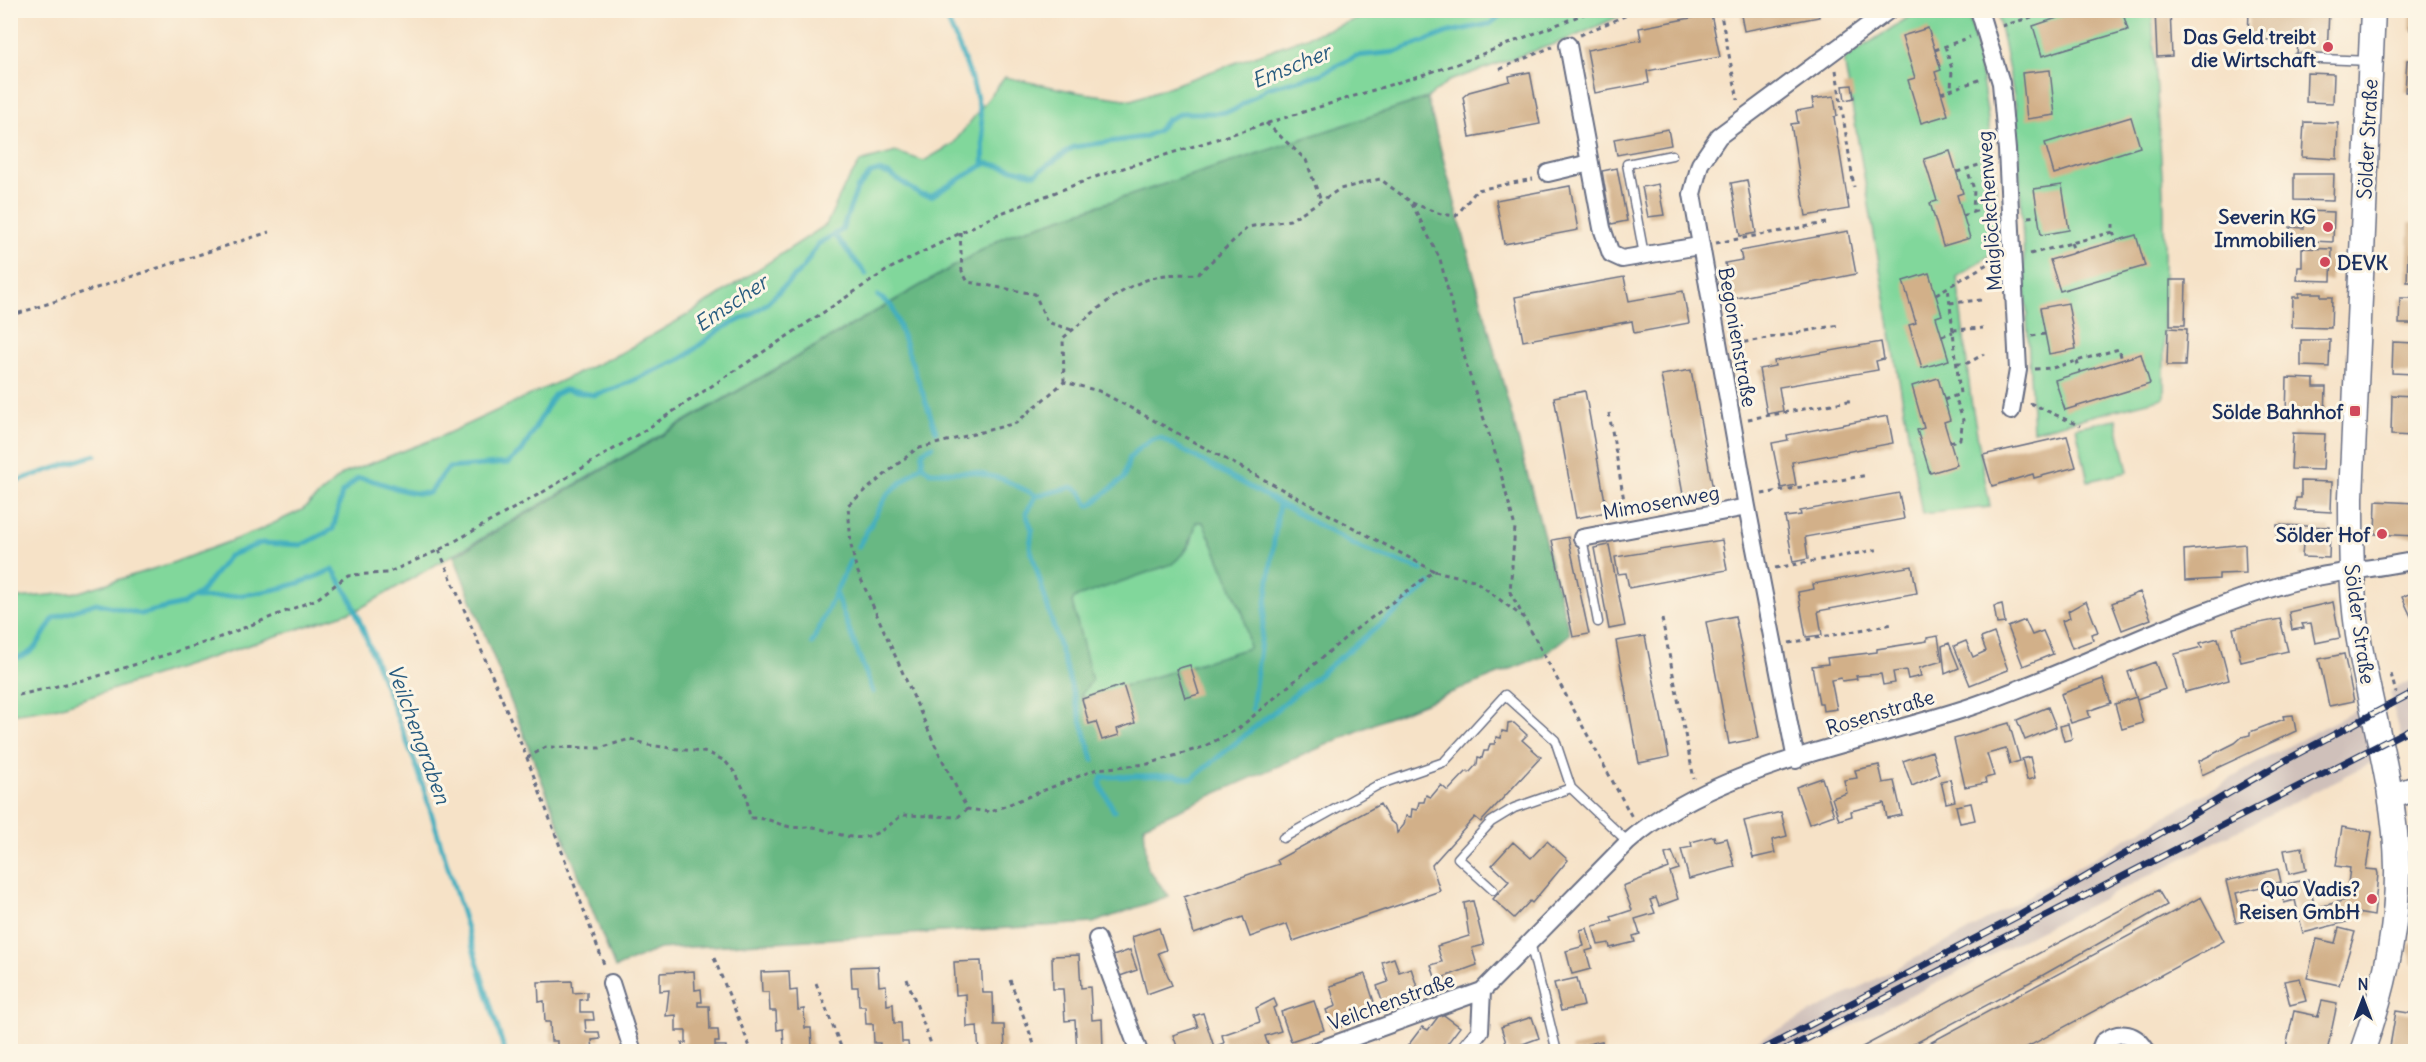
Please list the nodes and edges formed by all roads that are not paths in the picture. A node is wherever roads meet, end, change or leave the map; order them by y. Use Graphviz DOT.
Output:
graph roads {
  1 [pos="1889,10"];
  2 [pos="1979,10"];
  3 [pos="2373,10"];
  4 [pos="1568,45"];
  5 [pos="2297,58"];
  6 [pos="2371,61"];
  7 [pos="1672,155"];
  8 [pos="1590,163"];
  9 [pos="1548,173"];
  10 [pos="1700,246"];
  11 [pos="1644,255"];
  12 [pos="2012,404"];
  13 [pos="1746,502"];
  14 [pos="1582,538"];
  15 [pos="2415,560"];
  16 [pos="2351,570"];
  17 [pos="1598,622"];
  18 [pos="1796,760"];
  19 [pos="1571,788"];
  20 [pos="2415,788"];
  21 [pos="2391,797"];
  22 [pos="1634,836"];
  23 [pos="1283,838"];
  24 [pos="1493,890"];
  25 [pos="1097,939"];
  26 [pos="1530,942"];
  27 [pos="611,983"];
  28 [pos="1482,991"];
  29 [pos="633,1052"];
  30 [pos="1139,1052"];
  31 [pos="1313,1052"];
  32 [pos="1463,1052"];
  33 [pos="1557,1052"];
  34 [pos="2099,1052"];
  35 [pos="2147,1052"];
  36 [pos="2362,1052"];
  1 -- 10 [label="street, Begonienstraße"];
  2 -- 12 [label="street, Maiglöckchenweg"];
  3 -- 6 [label="main road, Sölder Straße"];
  4 -- 8 [label="street"];
  5 -- 6 [label="lane"];
  6 -- 16 [label="main road, Sölder Straße"];
  7 -- 11 [label="lane"];
  8 -- 9 [label="street"];
  8 -- 11 [label="street"];
  10 -- 11 [label="street"];
  10 -- 13 [label="street, Begonienstraße"];
  13 -- 14 [label="street, Mimosenweg"];
  13 -- 18 [label="street, Begonienstraße"];
  14 -- 17 [label="lane"];
  15 -- 16 [label="street, Rosenstraße"];
  16 -- 18 [label="street, Rosenstraße"];
  16 -- 21 [label="main road, Sölder Straße"];
  18 -- 22 [label="street, Rosenstraße"];
  19 -- 22 [label="lane"];
  19 -- 23 [label="lane"];
  19 -- 24 [label="lane"];
  20 -- 21 [label="main road"];
  21 -- 36 [label="main road, Sölder Straße"];
  22 -- 26 [label="street, Rosenstraße"];
  25 -- 30 [label="street"];
  26 -- 28 [label="street, Rosenstraße"];
  26 -- 33 [label="lane"];
  27 -- 29 [label="street"];
  28 -- 31 [label="street, Veilchenstraße"];
  28 -- 32 [label="street"];
  34 -- 35 [label="street"];
}
